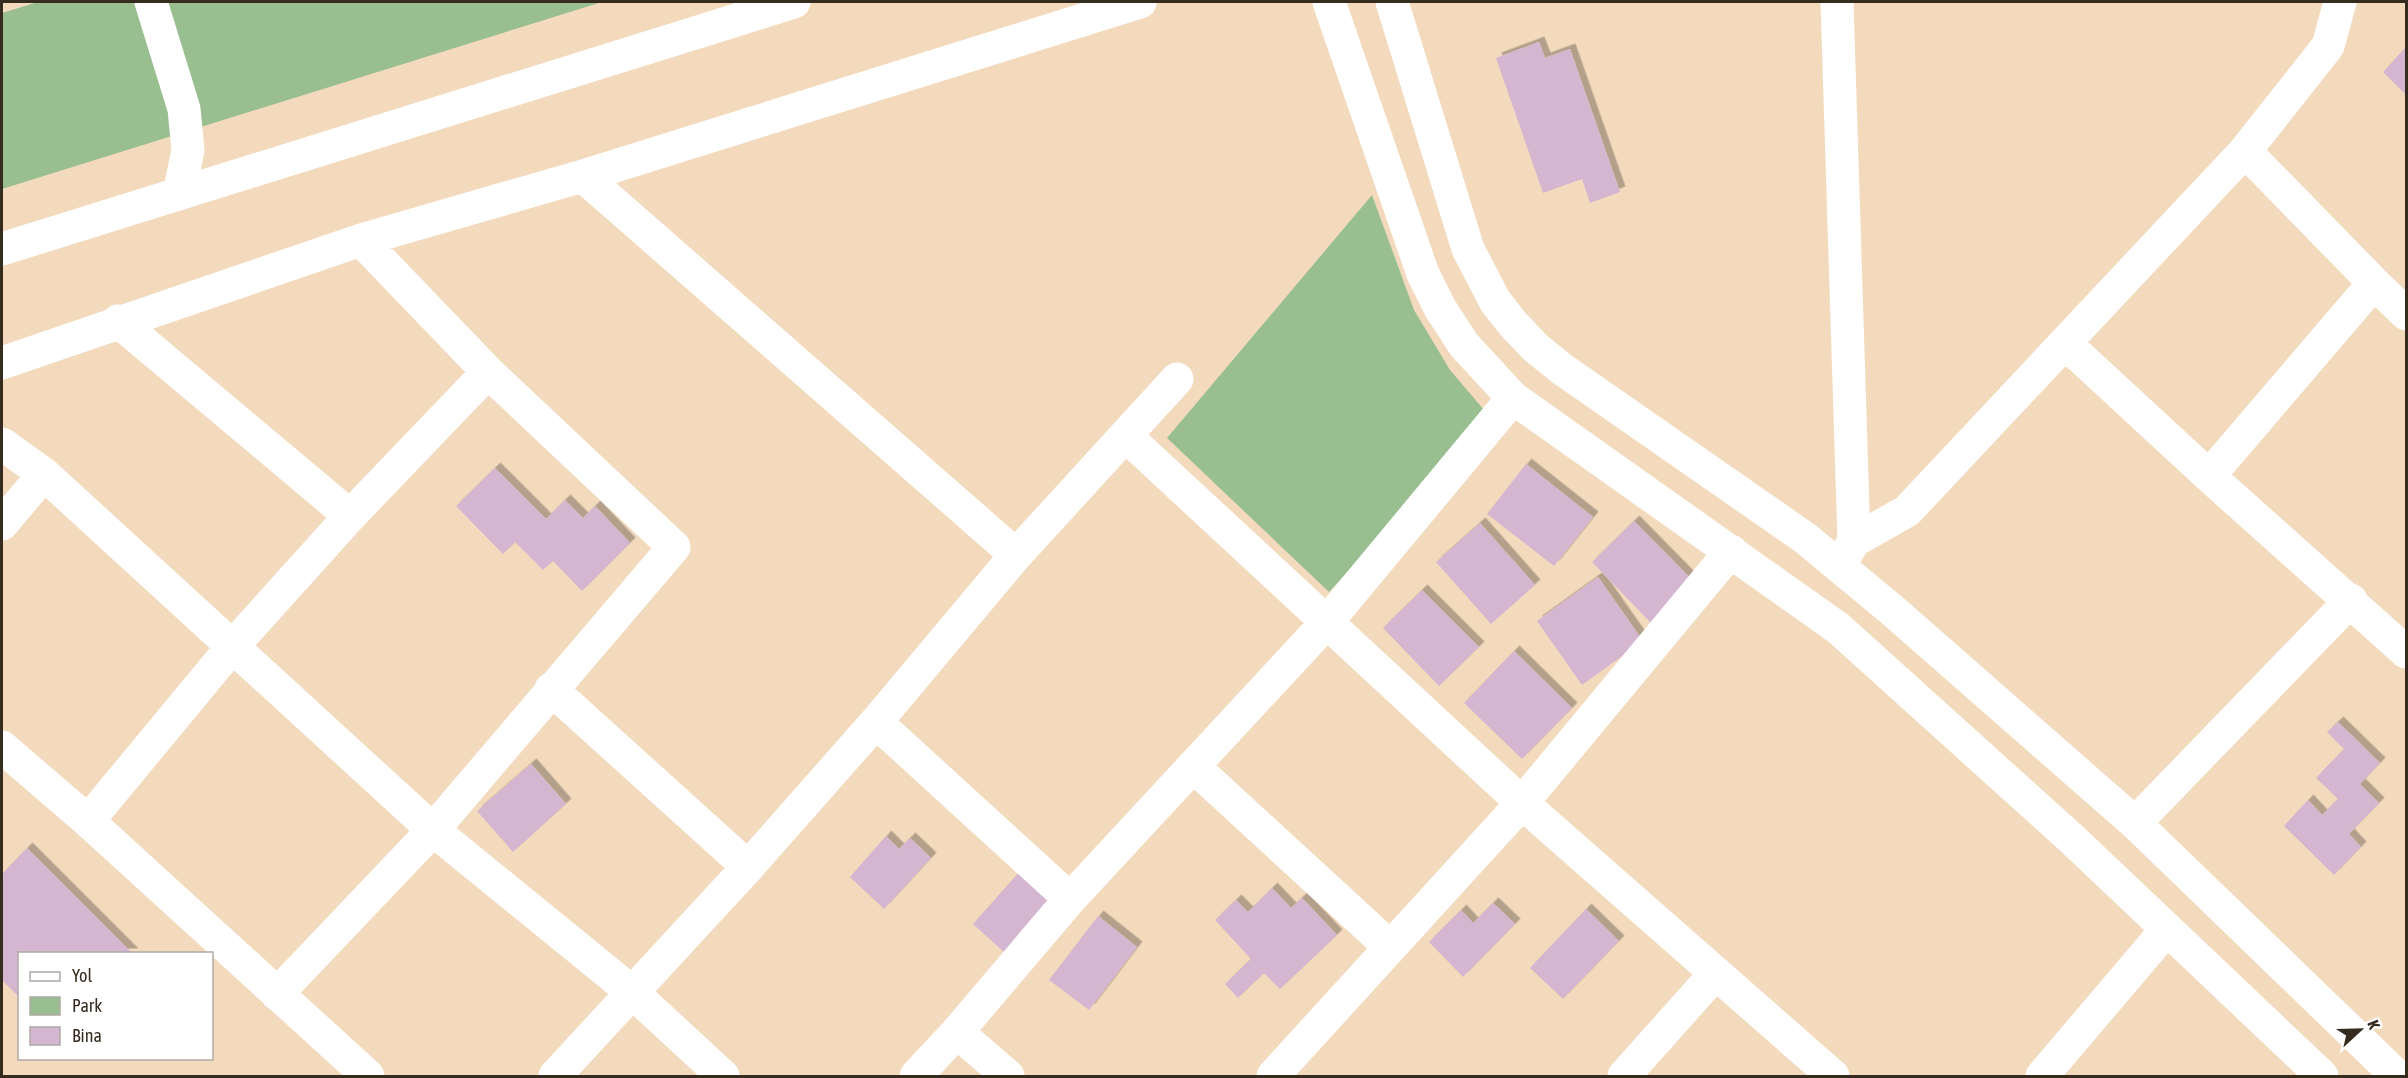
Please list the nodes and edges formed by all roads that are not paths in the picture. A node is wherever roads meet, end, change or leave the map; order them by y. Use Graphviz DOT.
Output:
graph roads {
  1 [pos="151,2"];
  2 [pos="794,2"];
  3 [pos="1140,2"];
  4 [pos="1329,2"];
  5 [pos="1392,2"];
  6 [pos="1837,2"];
  7 [pos="2340,2"];
  8 [pos="2245,152"];
  9 [pos="583,176"];
  10 [pos="179,194"];
  11 [pos="361,240"];
  12 [pos="2,249"];
  13 [pos="2374,283"];
  14 [pos="2406,314"];
  15 [pos="118,321"];
  16 [pos="2065,343"];
  17 [pos="2,363"];
  18 [pos="488,372"];
  19 [pos="1177,380"];
  20 [pos="1513,398"];
  21 [pos="1126,436"];
  22 [pos="2,444"];
  23 [pos="44,474"];
  24 [pos="2209,476"];
  25 [pos="350,516"];
  26 [pos="2,524"];
  27 [pos="1731,551"];
  28 [pos="1846,554"];
  29 [pos="1016,555"];
  30 [pos="2351,600"];
  31 [pos="1327,622"];
  32 [pos="232,647"];
  33 [pos="2406,652"];
  34 [pos="551,689"];
  35 [pos="876,722"];
  36 [pos="2,747"];
  37 [pos="1193,766"];
  38 [pos="1522,803"];
  39 [pos="88,821"];
  40 [pos="2135,823"];
  41 [pos="433,830"];
  42 [pos="748,867"];
  43 [pos="1070,899"];
  44 [pos="2167,929"];
  45 [pos="1390,947"];
  46 [pos="1715,974"];
  47 [pos="632,992"];
  48 [pos="277,994"];
  49 [pos="957,1032"];
  50 [pos="368,1077"];
  51 [pos="555,1077"];
  52 [pos="723,1077"];
  53 [pos="916,1077"];
  54 [pos="1008,1077"];
  55 [pos="1273,1077"];
  56 [pos="1624,1077"];
  57 [pos="1833,1077"];
  58 [pos="2042,1077"];
  59 [pos="2322,1077"];
  60 [pos="2397,1077"];
  1 -- 10 [label="street"];
  2 -- 10 [label="street"];
  3 -- 9 [label="street"];
  4 -- 20 [label="street"];
  5 -- 28 [label="street"];
  6 -- 28 [label="street"];
  7 -- 8 [label="street"];
  8 -- 13 [label="street"];
  8 -- 16 [label="street"];
  9 -- 11 [label="street"];
  9 -- 29 [label="street"];
  10 -- 12 [label="street"];
  11 -- 15 [label="street"];
  11 -- 18 [label="street"];
  13 -- 14 [label="street"];
  13 -- 24 [label="street"];
  15 -- 17 [label="street"];
  15 -- 25 [label="street"];
  16 -- 24 [label="street"];
  16 -- 28 [label="street"];
  18 -- 25 [label="street"];
  18 -- 34 [label="street"];
  19 -- 21 [label="street"];
  20 -- 27 [label="street"];
  20 -- 31 [label="street"];
  21 -- 29 [label="street"];
  21 -- 31 [label="street"];
  22 -- 23 [label="street"];
  23 -- 26 [label="street"];
  23 -- 32 [label="street"];
  24 -- 30 [label="street"];
  25 -- 32 [label="street"];
  27 -- 38 [label="street"];
  27 -- 44 [label="street"];
  28 -- 40 [label="street"];
  29 -- 35 [label="street"];
  30 -- 33 [label="street"];
  30 -- 40 [label="street"];
  31 -- 37 [label="street"];
  31 -- 38 [label="street"];
  32 -- 39 [label="street"];
  32 -- 41 [label="street"];
  34 -- 41 [label="street"];
  34 -- 42 [label="street"];
  35 -- 42 [label="street"];
  35 -- 43 [label="street"];
  36 -- 39 [label="street"];
  37 -- 43 [label="street"];
  37 -- 45 [label="street"];
  38 -- 45 [label="street"];
  38 -- 46 [label="street"];
  39 -- 48 [label="street"];
  40 -- 60 [label="street"];
  41 -- 47 [label="street"];
  41 -- 48 [label="street"];
  42 -- 47 [label="street"];
  43 -- 49 [label="street"];
  44 -- 58 [label="street"];
  44 -- 59 [label="street"];
  45 -- 55 [label="street"];
  46 -- 56 [label="street"];
  46 -- 57 [label="street"];
  47 -- 51 [label="street"];
  47 -- 52 [label="street"];
  48 -- 50 [label="street"];
  49 -- 53 [label="street"];
  49 -- 54 [label="street"];
}
